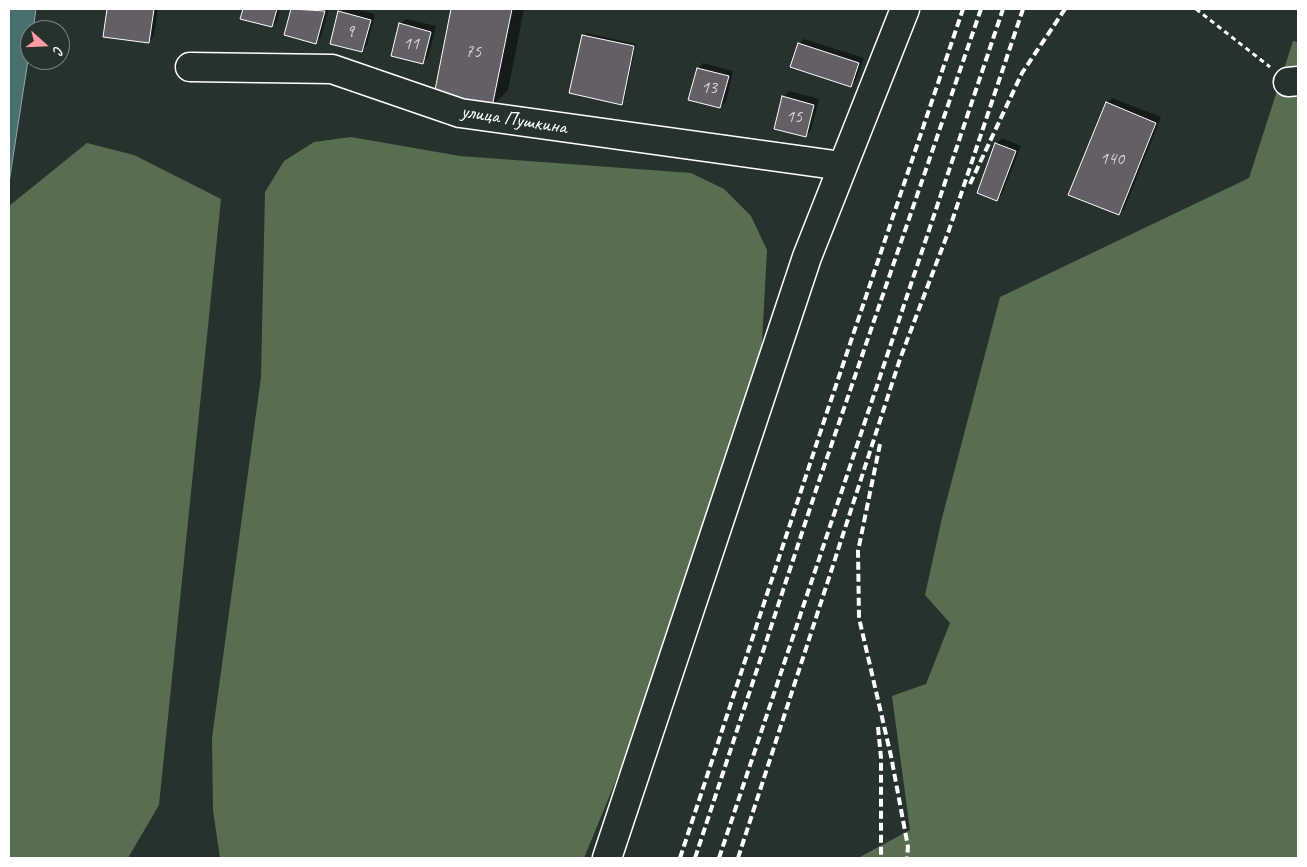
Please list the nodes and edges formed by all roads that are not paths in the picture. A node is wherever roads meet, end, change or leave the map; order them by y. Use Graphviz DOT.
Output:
graph roads {
  1 [pos="905,9"];
  2 [pos="190,67"];
  3 [pos="842,166"];
  4 [pos="607,858"];
  1 -- 3 [label="street"];
  2 -- 3 [label="street, улица Пушкина"];
  3 -- 4 [label="street"];
}
